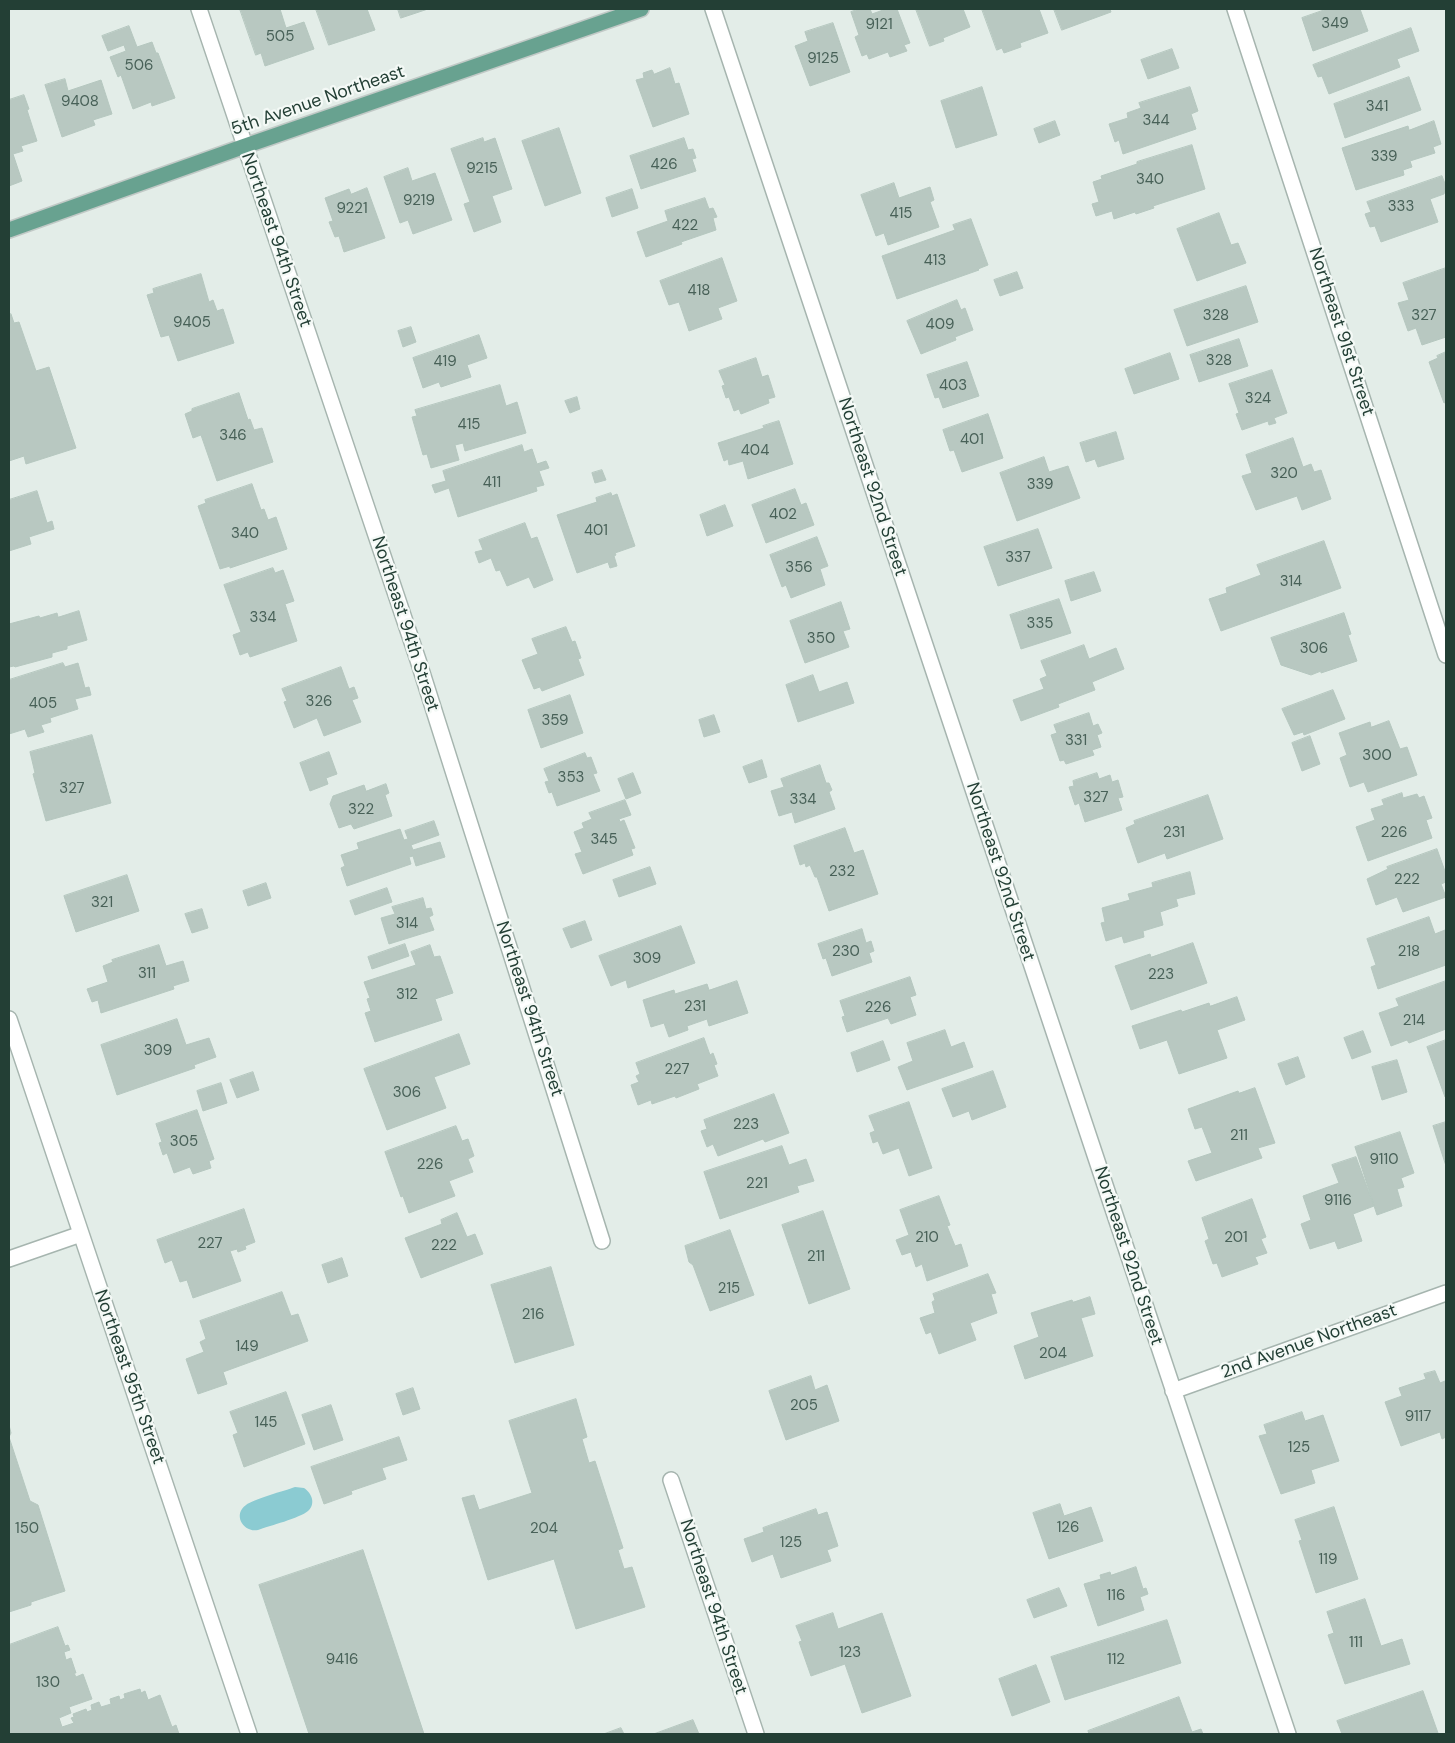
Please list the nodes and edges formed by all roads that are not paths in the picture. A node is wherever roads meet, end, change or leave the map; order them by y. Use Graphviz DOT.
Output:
graph roads {
  1 [pos="199,9"];
  2 [pos="640,9"];
  3 [pos="713,9"];
  4 [pos="1235,9"];
  5 [pos="245,146"];
  6 [pos="9,230"];
  7 [pos="1446,655"];
  8 [pos="9,1019"];
  9 [pos="81,1234"];
  10 [pos="602,1241"];
  11 [pos="9,1259"];
  12 [pos="1446,1293"];
  13 [pos="1172,1391"];
  14 [pos="671,1480"];
  15 [pos="250,1734"];
  16 [pos="756,1734"];
  17 [pos="1288,1734"];
  1 -- 5 [label="street, Northeast 94th Street"];
  2 -- 5 [label="main road, 5th Avenue Northeast"];
  3 -- 13 [label="street, Northeast 92nd Street"];
  4 -- 7 [label="street, Northeast 91st Street"];
  5 -- 6 [label="main road, 5th Avenue Northeast"];
  5 -- 10 [label="street, Northeast 94th Street"];
  8 -- 9 [label="street, Northeast 95th Street"];
  9 -- 11 [label="street"];
  9 -- 15 [label="street, Northeast 95th Street"];
  12 -- 13 [label="street, 2nd Avenue Northeast"];
  13 -- 17 [label="street, Northeast 92nd Street"];
  14 -- 16 [label="street, Northeast 94th Street"];
}
